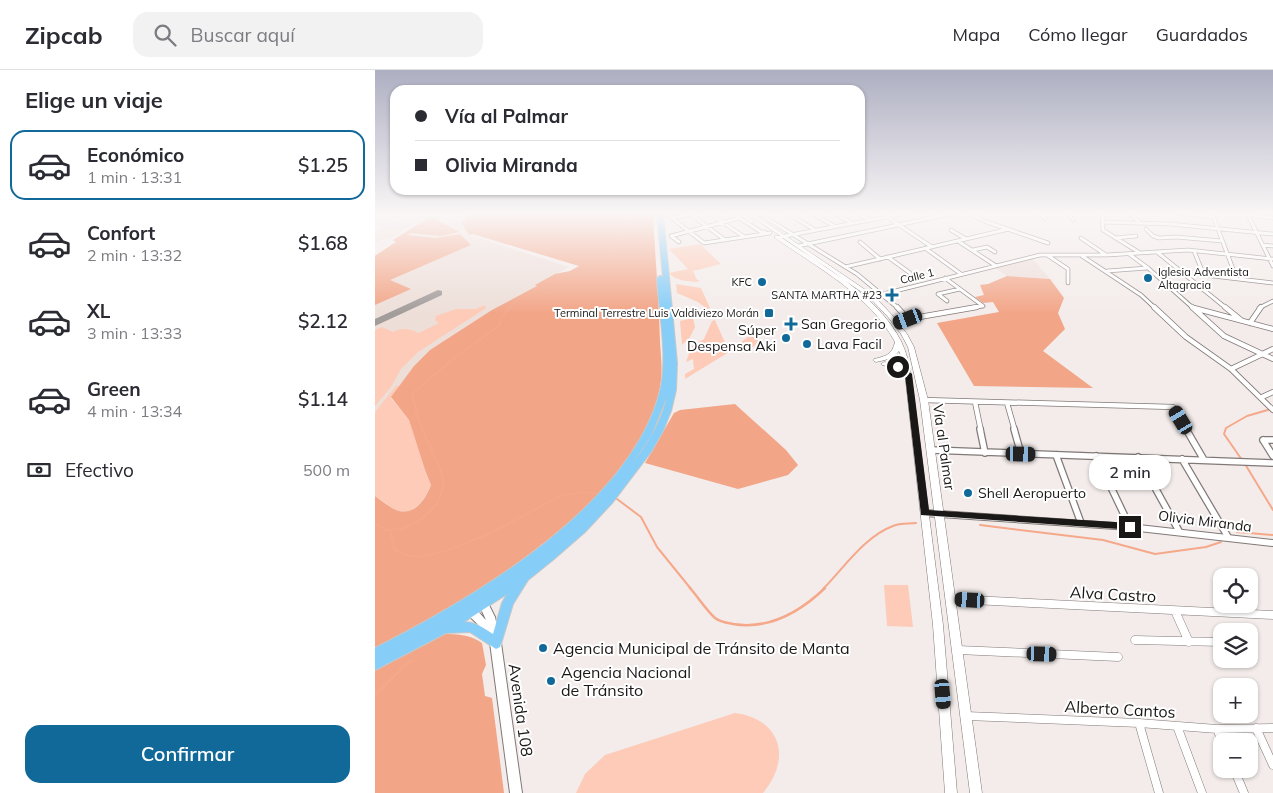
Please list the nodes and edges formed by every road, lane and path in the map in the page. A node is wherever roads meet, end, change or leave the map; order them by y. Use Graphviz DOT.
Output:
graph roads {
  1 [pos="657,247"];
  2 [pos="666,247"];
  3 [pos="799,247"];
  4 [pos="799,247"];
  5 [pos="812,247"];
  6 [pos="866,247"];
  7 [pos="932,247"];
  8 [pos="968,247"];
  9 [pos="1094,247"];
  10 [pos="1130,247"];
  11 [pos="1224,247"];
  12 [pos="1264,247"];
  13 [pos="925,248"];
  14 [pos="973,250"];
  15 [pos="1194,251"];
  16 [pos="995,252"];
  17 [pos="1157,252"];
  18 [pos="1140,253"];
  19 [pos="1047,254"];
  20 [pos="1129,254"];
  21 [pos="1227,254"];
  22 [pos="1107,255"];
  23 [pos="1082,256"];
  24 [pos="889,257"];
  25 [pos="880,259"];
  26 [pos="1271,259"];
  27 [pos="996,266"];
  28 [pos="1273,266"];
  29 [pos="845,267"];
  30 [pos="1148,268"];
  31 [pos="1233,269"];
  32 [pos="1107,271"];
  33 [pos="910,274"];
  34 [pos="961,274"];
  35 [pos="945,278"];
  36 [pos="1068,283"];
  37 [pos="1273,283"];
  38 [pos="960,288"];
  39 [pos="883,294"];
  40 [pos="867,298"];
  41 [pos="1273,301"];
  42 [pos="947,302"];
  43 [pos="1193,308"];
  44 [pos="908,319"];
  45 [pos="1241,320"];
  46 [pos="897,323"];
  47 [pos="1250,323"];
  48 [pos="1273,328"];
  49 [pos="898,340"];
  50 [pos="1273,349"];
  51 [pos="1262,354"];
  52 [pos="876,360"];
  53 [pos="1273,360"];
  54 [pos="884,364"];
  55 [pos="1231,369"];
  56 [pos="909,374"];
  57 [pos="1273,392"];
  58 [pos="1262,397"];
  59 [pos="924,400"];
  60 [pos="975,402"];
  61 [pos="1007,403"];
  62 [pos="1273,410"];
  63 [pos="1273,440"];
  64 [pos="931,450"];
  65 [pos="985,453"];
  66 [pos="1021,454"];
  67 [pos="1056,455"];
  68 [pos="1096,456"];
  69 [pos="1273,456"];
  70 [pos="1138,457"];
  71 [pos="1182,459"];
  72 [pos="1204,460"];
  73 [pos="1273,463"];
  74 [pos="925,513"];
  75 [pos="939,514"];
  76 [pos="1081,523"];
  77 [pos="1130,527"];
  78 [pos="1179,532"];
  79 [pos="1228,537"];
  80 [pos="1273,543"];
  81 [pos="527,573"];
  82 [pos="952,599"];
  83 [pos="481,600"];
  84 [pos="468,608"];
  85 [pos="1175,610"];
  86 [pos="1273,616"];
  87 [pos="442,629"];
  88 [pos="494,637"];
  89 [pos="1135,640"];
  90 [pos="1189,642"];
  91 [pos="1213,642"];
  92 [pos="958,650"];
  93 [pos="375,654"];
  94 [pos="1118,657"];
  95 [pos="375,664"];
  96 [pos="966,716"];
  97 [pos="1139,723"];
  98 [pos="1177,726"];
  99 [pos="1256,728"];
  100 [pos="1273,728"];
  101 [pos="1217,729"];
  102 [pos="1219,733"];
  103 [pos="1273,765"];
  104 [pos="1238,778"];
  105 [pos="516,793"];
  106 [pos="951,793"];
  107 [pos="976,793"];
  108 [pos="1159,793"];
  109 [pos="1202,793"];
  110 [pos="1244,793"];
  1 -- 83 [label="main road"];
  2 -- 81 [label="main road"];
  3 -- 40 [label="main road, Vía al Palmar"];
  4 -- 40 [label="main road, Vía al Palmar"];
  5 -- 29 [label="street"];
  6 -- 25 [label="street"];
  7 -- 13 [label="street"];
  8 -- 14 [label="street"];
  9 -- 22 [label="street"];
  10 -- 18 [label="street"];
  11 -- 21 [label="street"];
  12 -- 26 [label="street"];
  13 -- 24 [label="street"];
  13 -- 34 [label="street"];
  14 -- 16 [label="street"];
  14 -- 27 [label="street"];
  15 -- 17 [label="street, Calle 1"];
  15 -- 21 [label="street, Calle 1"];
  15 -- 37 [label="street"];
  17 -- 18 [label="street, Calle 1"];
  17 -- 45 [label="street"];
  18 -- 20 [label="street, Calle 1"];
  19 -- 23 [label="street, Calle 1"];
  19 -- 27 [label="street, Calle 1"];
  19 -- 36 [label="street"];
  20 -- 22 [label="street, Calle 1"];
  20 -- 30 [label="street"];
  21 -- 26 [label="street, Calle 1"];
  21 -- 31 [label="street"];
  22 -- 23 [label="street, Calle 1"];
  23 -- 32 [label="street"];
  24 -- 25 [label="street"];
  24 -- 33 [label="street"];
  25 -- 29 [label="street"];
  26 -- 28 [label="street"];
  27 -- 34 [label="street, Calle 1"];
  29 -- 39 [label="street"];
  30 -- 32 [label="street"];
  30 -- 43 [label="street"];
  32 -- 55 [label="street"];
  34 -- 35 [label="street, Calle 1"];
  35 -- 38 [label="street"];
  35 -- 39 [label="street, Calle 1"];
  38 -- 42 [label="street"];
  38 -- 44 [label="street"];
  39 -- 40 [label="street, Calle 1"];
  39 -- 44 [label="street"];
  40 -- 46 [label="main road, Vía al Palmar"];
  40 -- 49 [label="main road, Vía al Palmar"];
  41 -- 47 [label="street"];
  43 -- 45 [label="street"];
  43 -- 51 [label="street"];
  44 -- 46 [label="street"];
  45 -- 47 [label="street"];
  46 -- 59 [label="main road, Vía al Palmar"];
  47 -- 48 [label="street"];
  49 -- 52 [label="main road"];
  49 -- 56 [label="main road, Vía al Palmar"];
  50 -- 51 [label="street"];
  51 -- 53 [label="street"];
  51 -- 55 [label="street"];
  54 -- 56 [label="main road"];
  55 -- 58 [label="street"];
  56 -- 74 [label="main road, Vía al Palmar"];
  57 -- 58 [label="street"];
  58 -- 62 [label="street"];
  59 -- 60 [label="street"];
  59 -- 64 [label="main road, Vía al Palmar"];
  60 -- 61 [label="street"];
  60 -- 65 [label="street"];
  61 -- 66 [label="street"];
  61 -- 72 [label="street"];
  63 -- 69 [label="street"];
  64 -- 65 [label="street"];
  64 -- 75 [label="main road, Vía al Palmar"];
  65 -- 66 [label="street"];
  66 -- 67 [label="street"];
  67 -- 68 [label="street"];
  67 -- 76 [label="street"];
  68 -- 70 [label="street"];
  68 -- 77 [label="street"];
  70 -- 71 [label="street"];
  70 -- 78 [label="street"];
  71 -- 72 [label="street"];
  71 -- 79 [label="street"];
  72 -- 73 [label="street"];
  74 -- 75 [label="street, Olivia Miranda"];
  74 -- 106 [label="main road, Vía al Palmar"];
  75 -- 76 [label="street, Olivia Miranda"];
  75 -- 82 [label="main road, Vía al Palmar"];
  76 -- 77 [label="street, Olivia Miranda"];
  77 -- 78 [label="street, Olivia Miranda"];
  78 -- 79 [label="street, Olivia Miranda"];
  79 -- 80 [label="street, Olivia Miranda"];
  81 -- 83 [label="main road"];
  81 -- 88 [label="main road"];
  82 -- 85 [label="street, Alva Castro"];
  82 -- 92 [label="main road, Vía al Palmar"];
  83 -- 84 [label="main road"];
  83 -- 88 [label="street, Avenida 108"];
  84 -- 87 [label="main road"];
  84 -- 88 [label="street"];
  84 -- 93 [label="main road"];
  85 -- 86 [label="street, Alva Castro"];
  85 -- 90 [label="street"];
  87 -- 88 [label="main road"];
  87 -- 95 [label="main road"];
  88 -- 105 [label="street, Avenida 108"];
  89 -- 90 [label="street"];
  90 -- 91 [label="street"];
  92 -- 94 [label="street"];
  92 -- 96 [label="main road, Vía al Palmar"];
  96 -- 97 [label="street, Alberto Cantos"];
  96 -- 107 [label="main road, Vía al Palmar"];
  97 -- 98 [label="street, Alberto Cantos"];
  97 -- 108 [label="street"];
  98 -- 101 [label="street, Alberto Cantos"];
  98 -- 109 [label="street"];
  99 -- 100 [label="street, Alberto Cantos"];
  99 -- 101 [label="street, Alberto Cantos"];
  99 -- 103 [label="street"];
  101 -- 102 [label="street"];
  104 -- 110 [label="street"];
}
